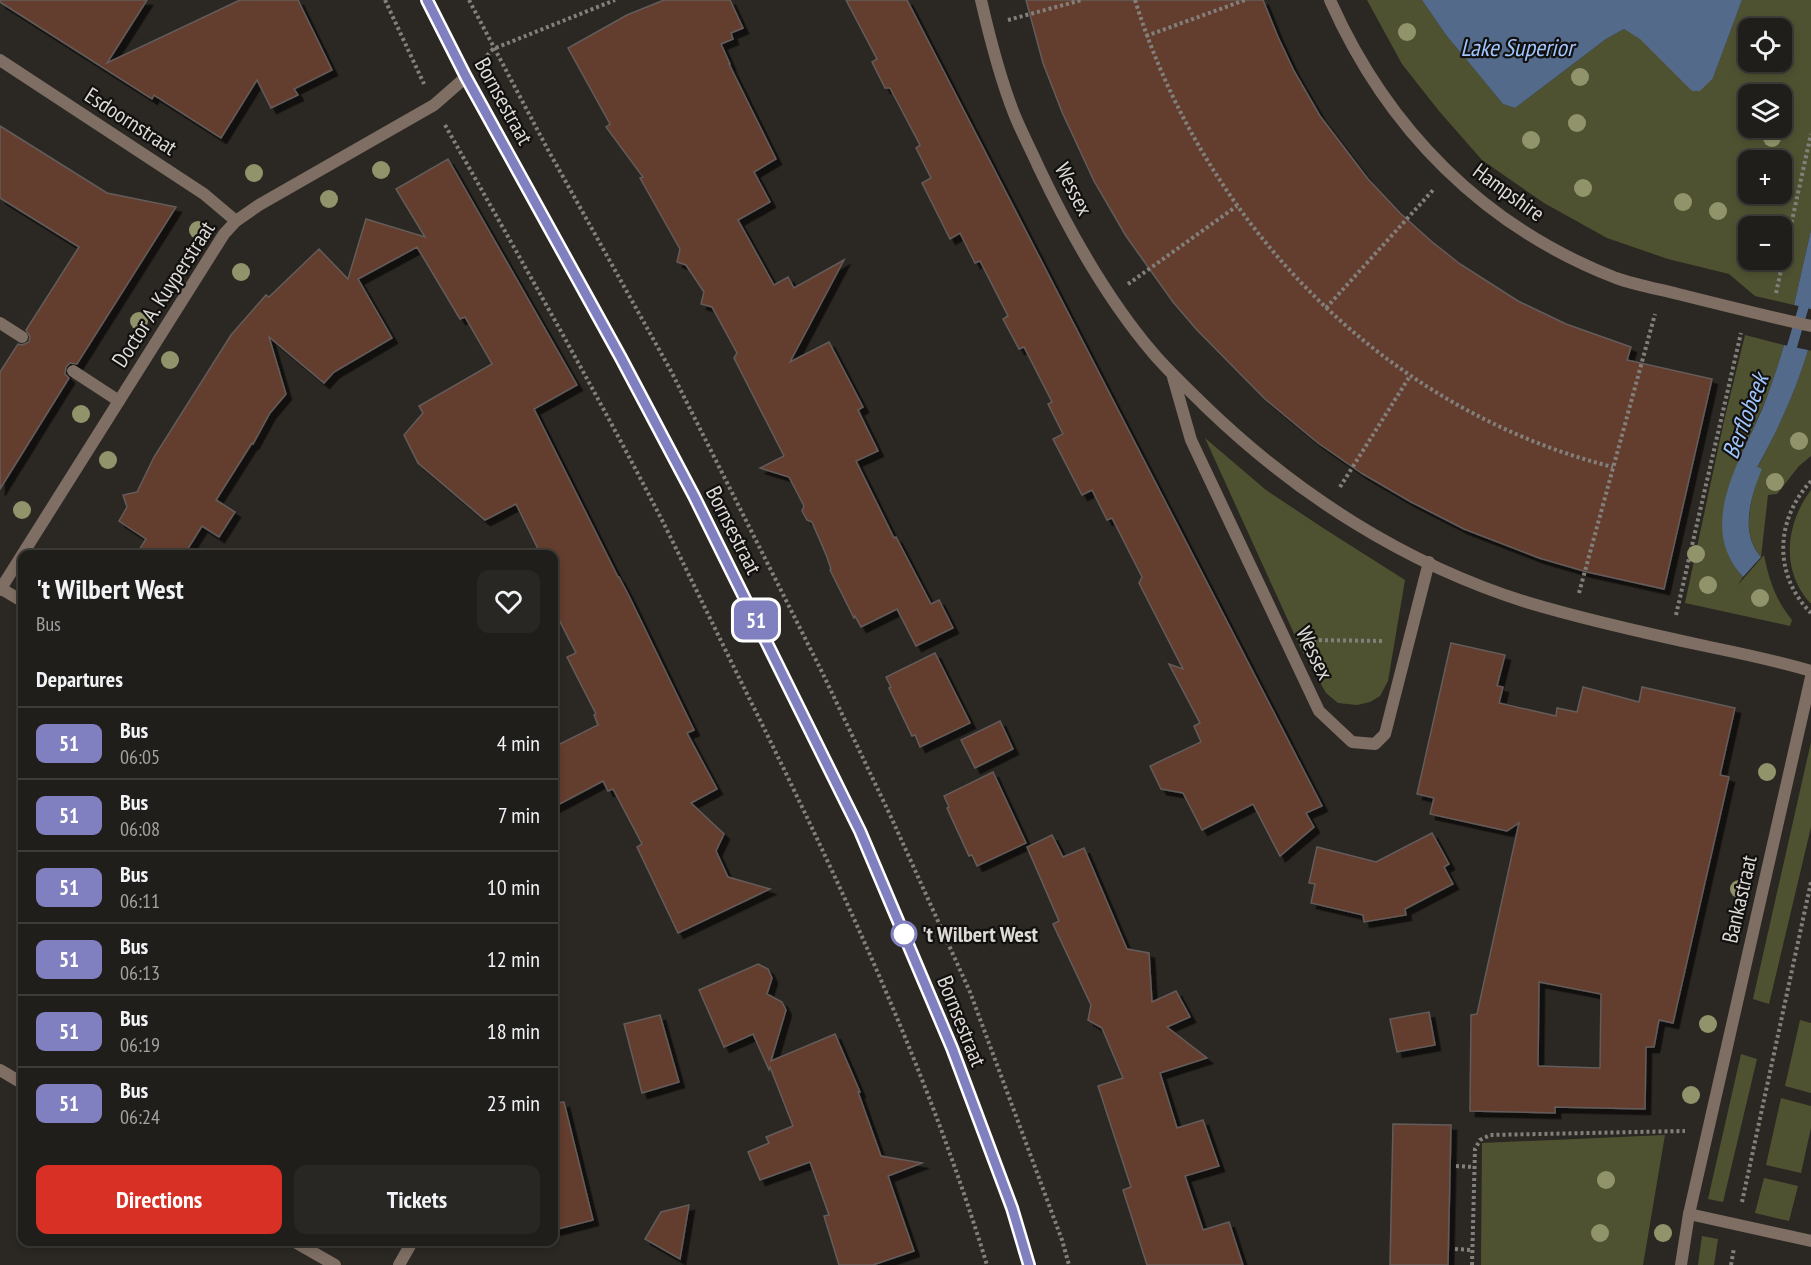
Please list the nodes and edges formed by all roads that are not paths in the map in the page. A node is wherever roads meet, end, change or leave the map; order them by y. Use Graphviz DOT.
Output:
graph roads {
  1 [pos="427,0"];
  2 [pos="981,0"];
  3 [pos="1330,0"];
  4 [pos="0,60"];
  5 [pos="466,77"];
  6 [pos="236,221"];
  7 [pos="0,323"];
  8 [pos="1811,326"];
  9 [pos="22,337"];
  10 [pos="73,371"];
  11 [pos="1172,374"];
  12 [pos="119,401"];
  13 [pos="24,550"];
  14 [pos="18,560"];
  15 [pos="1429,562"];
  16 [pos="0,588"];
  17 [pos="18,599"];
  18 [pos="1811,671"];
  19 [pos="1811,677"];
  20 [pos="0,1070"];
  21 [pos="18,1081"];
  22 [pos="1689,1214"];
  23 [pos="1811,1241"];
  24 [pos="302,1246"];
  25 [pos="410,1246"];
  26 [pos="335,1265"];
  27 [pos="399,1265"];
  28 [pos="1029,1265"];
  29 [pos="1681,1265"];
  1 -- 5 [label="main road, Bornsestraat"];
  2 -- 11 [label="street, Wessex"];
  3 -- 8 [label="street, Hampshire"];
  4 -- 6 [label="street, Esdoornstraat"];
  5 -- 6 [label="street, Doctor A. Kuyperstraat"];
  5 -- 28 [label="main road, Bornsestraat"];
  6 -- 12 [label="street, Doctor A. Kuyperstraat"];
  7 -- 9 [label="street"];
  10 -- 12 [label="street"];
  11 -- 15 [label="street, Wessex"];
  11 -- 15 [label="street, Wessex"];
  12 -- 13 [label="street, Doctor A. Kuyperstraat"];
  14 -- 16 [label="street, Doctor A. Kuyperstraat"];
  15 -- 18 [label="street, Wessex"];
  16 -- 17 [label="street"];
  19 -- 22 [label="street, Bankastraat"];
  20 -- 21 [label="street"];
  22 -- 23 [label="street"];
  22 -- 29 [label="street, Bankastraat"];
  24 -- 26 [label="street"];
  25 -- 27 [label="street"];
}
